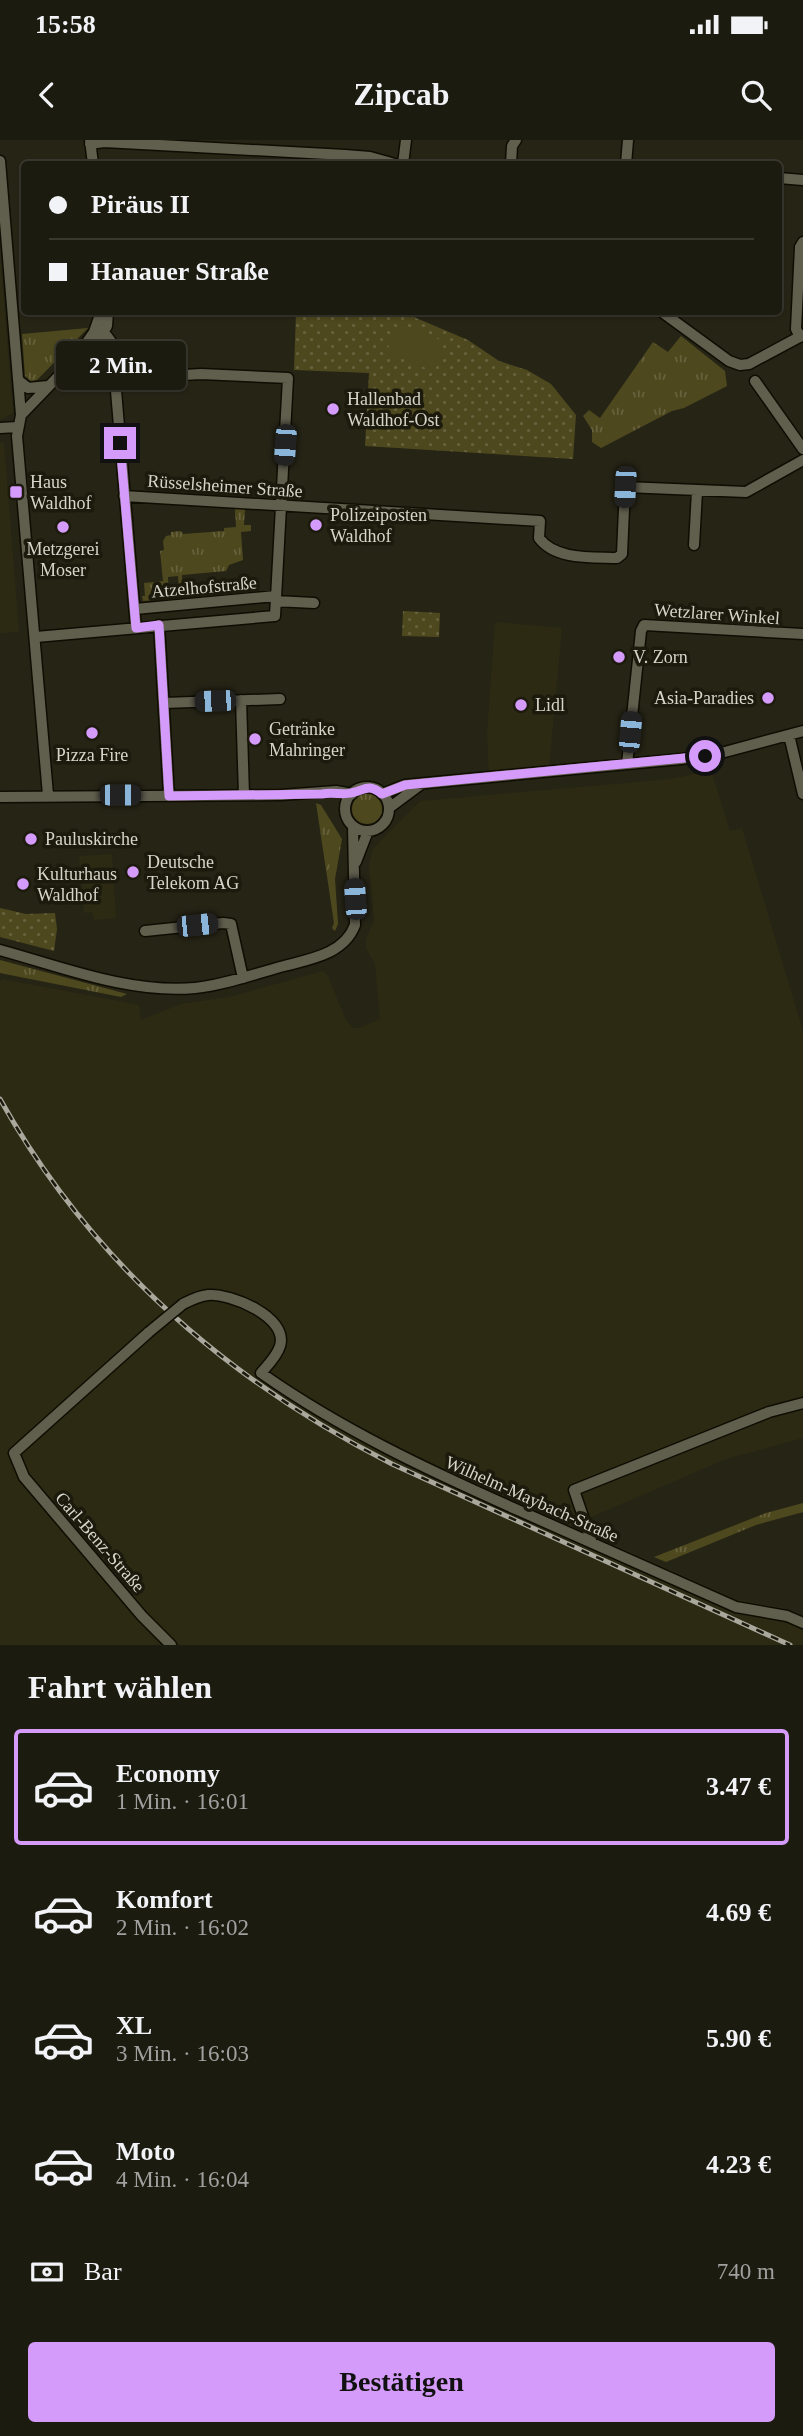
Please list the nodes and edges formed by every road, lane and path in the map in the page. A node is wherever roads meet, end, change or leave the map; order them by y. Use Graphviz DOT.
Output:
graph roads {
  1 [pos="406,140"];
  2 [pos="516,140"];
  3 [pos="628,140"];
  4 [pos="90,142"];
  5 [pos="0,161"];
  6 [pos="93,161"];
  7 [pos="382,161"];
  8 [pos="403,161"];
  9 [pos="511,161"];
  10 [pos="626,161"];
  11 [pos="782,178"];
  12 [pos="803,180"];
  13 [pos="803,242"];
  14 [pos="101,315"];
  15 [pos="107,315"];
  16 [pos="676,316"];
  17 [pos="99,335"];
  18 [pos="802,336"];
  19 [pos="115,379"];
  20 [pos="18,380"];
  21 [pos="755,381"];
  22 [pos="49,386"];
  23 [pos="21,415"];
  24 [pos="17,427"];
  25 [pos="0,428"];
  26 [pos="803,449"];
  27 [pos="803,460"];
  28 [pos="697,491"];
  29 [pos="124,496"];
  30 [pos="282,505"];
  31 [pos="694,545"];
  32 [pos="276,599"];
  33 [pos="314,603"];
  34 [pos="135,609"];
  35 [pos="159,625"];
  36 [pos="136,628"];
  37 [pos="803,635"];
  38 [pos="36,637"];
  39 [pos="280,699"];
  40 [pos="241,700"];
  41 [pos="164,703"];
  42 [pos="803,731"];
  43 [pos="789,734"];
  44 [pos="627,764"];
  45 [pos="424,783"];
  46 [pos="322,794"];
  47 [pos="352,794"];
  48 [pos="382,794"];
  49 [pos="803,794"];
  50 [pos="48,795"];
  51 [pos="244,795"];
  52 [pos="169,796"];
  53 [pos="0,797"];
  54 [pos="345,807"];
  55 [pos="388,808"];
  56 [pos="353,826"];
  57 [pos="368,831"];
  58 [pos="353,869"];
  59 [pos="145,931"];
  60 [pos="0,950"];
  61 [pos="243,978"];
  62 [pos="803,1403"];
  63 [pos="14,1453"];
  64 [pos="592,1543"];
  65 [pos="803,1623"];
  66 [pos="171,1645"];
  1 -- 8 [label="street"];
  2 -- 9 [label="street"];
  3 -- 10 [label="street"];
  4 -- 6 [label="street"];
  4 -- 7 [label="street"];
  5 -- 20 [label="street"];
  11 -- 12 [label="street"];
  13 -- 18 [label="street"];
  14 -- 17 [label="street"];
  15 -- 17 [label="street"];
  16 -- 18 [label="street"];
  17 -- 19 [label="street"];
  17 -- 22 [label="street"];
  19 -- 29 [label="street"];
  19 -- 30 [label="street"];
  20 -- 22 [label="street"];
  20 -- 23 [label="street"];
  21 -- 26 [label="street"];
  22 -- 23 [label="street"];
  23 -- 24 [label="street"];
  24 -- 25 [label="street"];
  24 -- 38 [label="street"];
  27 -- 28 [label="street, Rüsselsheimer Straße"];
  28 -- 30 [label="street, Rüsselsheimer Straße"];
  28 -- 31 [label="street"];
  29 -- 30 [label="street, Rüsselsheimer Straße"];
  29 -- 34 [label="street"];
  30 -- 32 [label="street"];
  32 -- 33 [label="street, Atzelhofstraße"];
  32 -- 34 [label="street, Atzelhofstraße"];
  32 -- 35 [label="street, Atzelhofstraße"];
  34 -- 36 [label="street"];
  35 -- 36 [label="street, Atzelhofstraße"];
  35 -- 41 [label="street"];
  36 -- 38 [label="street, Atzelhofstraße"];
  37 -- 44 [label="street, Wetzlarer Winkel"];
  38 -- 50 [label="street"];
  39 -- 40 [label="street"];
  40 -- 41 [label="street"];
  40 -- 51 [label="street"];
  41 -- 52 [label="street"];
  42 -- 43 [label="street"];
  43 -- 44 [label="street"];
  43 -- 49 [label="street"];
  44 -- 45 [label="street"];
  45 -- 48 [label="street"];
  45 -- 55 [label="street"];
  46 -- 47 [label="street"];
  46 -- 51 [label="street"];
  46 -- 54 [label="street"];
  47 -- 48 [label="street"];
  47 -- 54 [label="street"];
  48 -- 55 [label="street"];
  50 -- 52 [label="street"];
  50 -- 53 [label="street"];
  51 -- 52 [label="street"];
  54 -- 56 [label="street"];
  55 -- 57 [label="street"];
  56 -- 57 [label="street"];
  56 -- 58 [label="street"];
  57 -- 58 [label="street"];
  58 -- 61 [label="street"];
  59 -- 61 [label="street"];
  60 -- 61 [label="street"];
  62 -- 64 [label="street"];
  63 -- 64 [label="street, Wilhelm-Maybach-Straße, bridge"];
  63 -- 66 [label="street, Carl-Benz-Straße"];
  64 -- 65 [label="street, Wilhelm-Maybach-Straße"];
}
